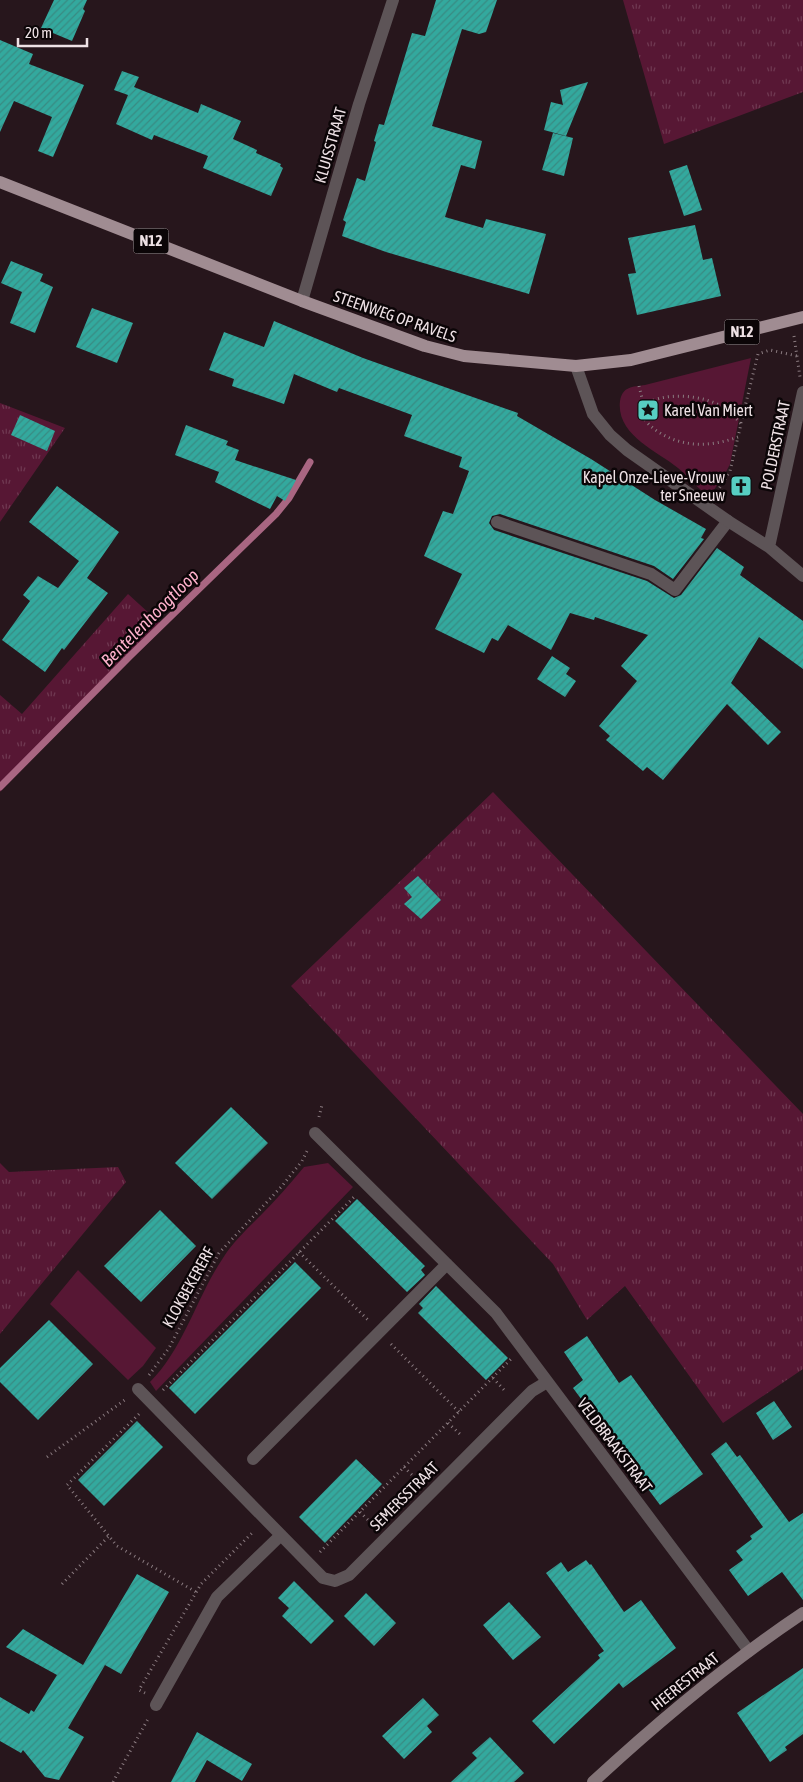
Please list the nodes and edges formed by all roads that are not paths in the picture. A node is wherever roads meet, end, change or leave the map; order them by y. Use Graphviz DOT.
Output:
graph roads {
  1 [pos="393,0"];
  2 [pos="0,182"];
  3 [pos="302,301"];
  4 [pos="797,318"];
  5 [pos="576,366"];
  6 [pos="803,392"];
  7 [pos="728,521"];
  8 [pos="497,522"];
  9 [pos="769,547"];
  10 [pos="803,576"];
  11 [pos="315,1133"];
  12 [pos="448,1264"];
  13 [pos="547,1382"];
  14 [pos="138,1389"];
  15 [pos="253,1460"];
  16 [pos="281,1535"];
  17 [pos="803,1613"];
  18 [pos="749,1651"];
  19 [pos="156,1705"];
  20 [pos="593,1782"];
  1 -- 3 [label="street, KLUISSTRAAT"];
  2 -- 3 [label="main road, N12"];
  3 -- 5 [label="main road, STEENWEG OP RAVELS / N12"];
  4 -- 5 [label="main road, STEENWEG OP RAVELS / N12"];
  5 -- 7 [label="street"];
  6 -- 9 [label="street, POLDERSTRAAT"];
  7 -- 8 [label="street"];
  7 -- 9 [label="street"];
  9 -- 10 [label="street"];
  11 -- 12 [label="street, VELDBRAAKSTRAAT"];
  12 -- 13 [label="street, VELDBRAAKSTRAAT"];
  12 -- 15 [label="street"];
  13 -- 16 [label="street, SEMERSSTRAAT"];
  13 -- 18 [label="street, VELDBRAAKSTRAAT"];
  14 -- 16 [label="street, SEMERSSTRAAT"];
  16 -- 19 [label="street"];
  17 -- 18 [label="street, HEERESTRAAT"];
  18 -- 20 [label="street, HEERESTRAAT"];
}
